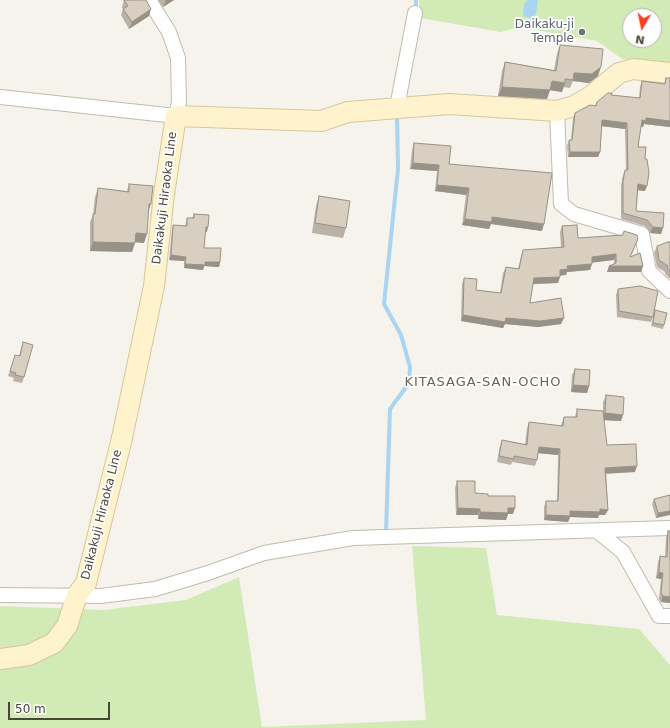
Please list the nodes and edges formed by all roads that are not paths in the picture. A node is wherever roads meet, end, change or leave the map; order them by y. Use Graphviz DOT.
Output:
graph roads {
  1 [pos="149,0"];
  2 [pos="415,13"];
  3 [pos="670,73"];
  4 [pos="0,97"];
  5 [pos="396,107"];
  6 [pos="557,111"];
  7 [pos="176,116"];
  8 [pos="670,291"];
  9 [pos="670,528"];
  10 [pos="597,531"];
  11 [pos="0,595"];
  12 [pos="77,595"];
  13 [pos="670,616"];
  14 [pos="0,659"];
  1 -- 7 [label="street"];
  2 -- 5 [label="street"];
  3 -- 6 [label="main road, Daikakuji Hiraoka Line"];
  4 -- 7 [label="street"];
  5 -- 6 [label="main road, Daikakuji Hiraoka Line"];
  5 -- 7 [label="main road, Daikakuji Hiraoka Line"];
  6 -- 8 [label="street"];
  7 -- 12 [label="main road, Daikakuji Hiraoka Line"];
  9 -- 10 [label="street"];
  10 -- 12 [label="street"];
  10 -- 13 [label="street"];
  11 -- 12 [label="street"];
  12 -- 14 [label="main road, Daikakuji Hiraoka Line"];
}
